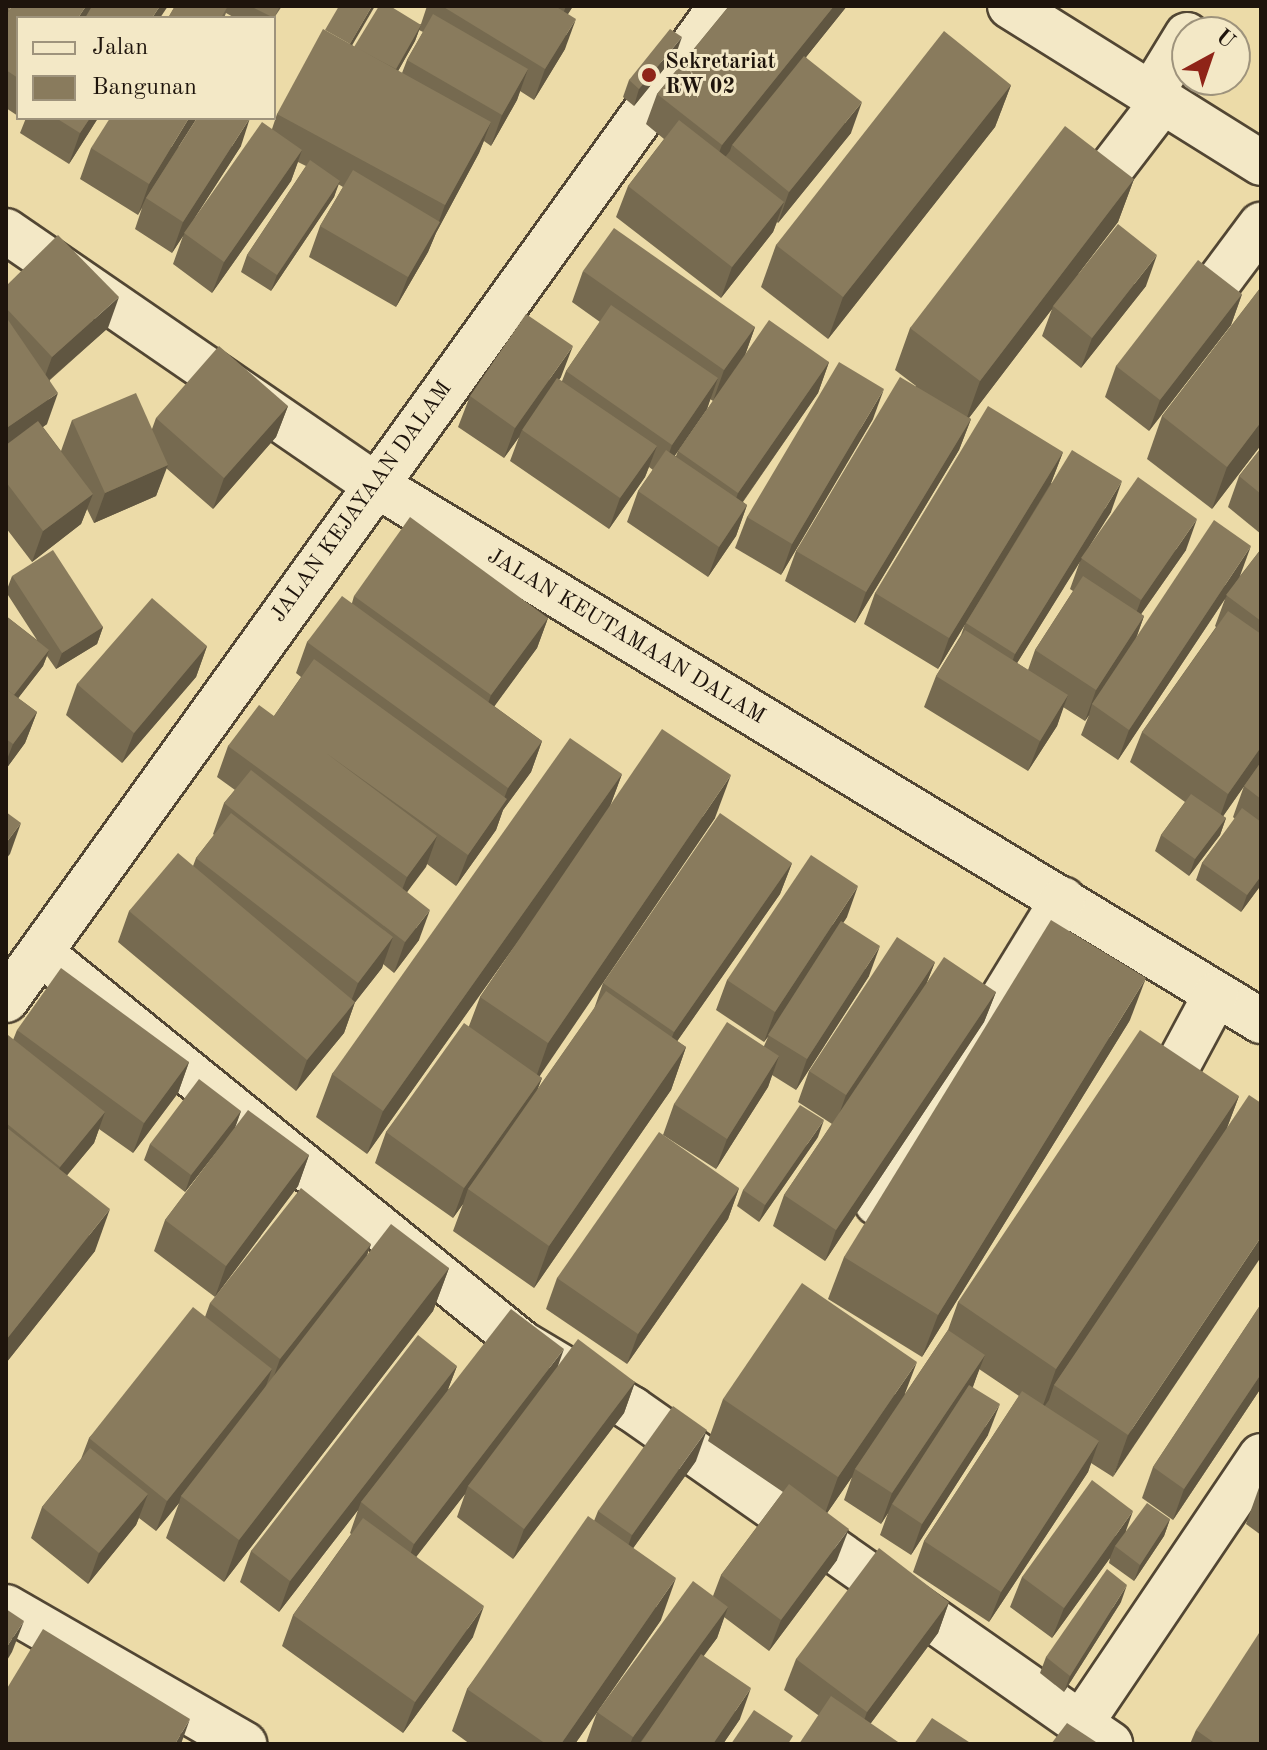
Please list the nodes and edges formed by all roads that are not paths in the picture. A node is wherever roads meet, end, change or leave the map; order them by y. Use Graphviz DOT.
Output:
graph roads {
  1 [pos="1010,6"];
  2 [pos="716,8"];
  3 [pos="1171,69"];
  4 [pos="1157,97"];
  5 [pos="1261,163"];
  6 [pos="1094,191"];
  7 [pos="1261,225"];
  8 [pos="9,238"];
  9 [pos="1208,296"];
  10 [pos="376,485"];
  11 [pos="1063,900"];
  12 [pos="42,954"];
  13 [pos="1216,994"];
  14 [pos="6,1000"];
  15 [pos="1261,1021"];
  16 [pos="1163,1093"];
  17 [pos="863,1226"];
  18 [pos="1261,1456"];
  19 [pos="6,1607"];
  20 [pos="1096,1734"];
  21 [pos="236,1742"];
  1 -- 4 [label="street"];
  2 -- 10 [label="street, JALAN KEJAYAAN DALAM"];
  3 -- 4 [label="street"];
  4 -- 5 [label="street"];
  4 -- 6 [label="street"];
  7 -- 9 [label="street"];
  8 -- 10 [label="street, JALAN KEUTAMAAN DALAM"];
  10 -- 11 [label="street, JALAN KEUTAMAAN DALAM"];
  10 -- 12 [label="street, JALAN KEJAYAAN DALAM"];
  11 -- 13 [label="street, JALAN KEUTAMAAN DALAM"];
  11 -- 17 [label="street"];
  12 -- 14 [label="street, JALAN KEJAYAAN DALAM"];
  12 -- 20 [label="street"];
  13 -- 15 [label="street, JALAN KEUTAMAAN DALAM"];
  13 -- 16 [label="street"];
  18 -- 20 [label="street"];
  19 -- 21 [label="street"];
}
